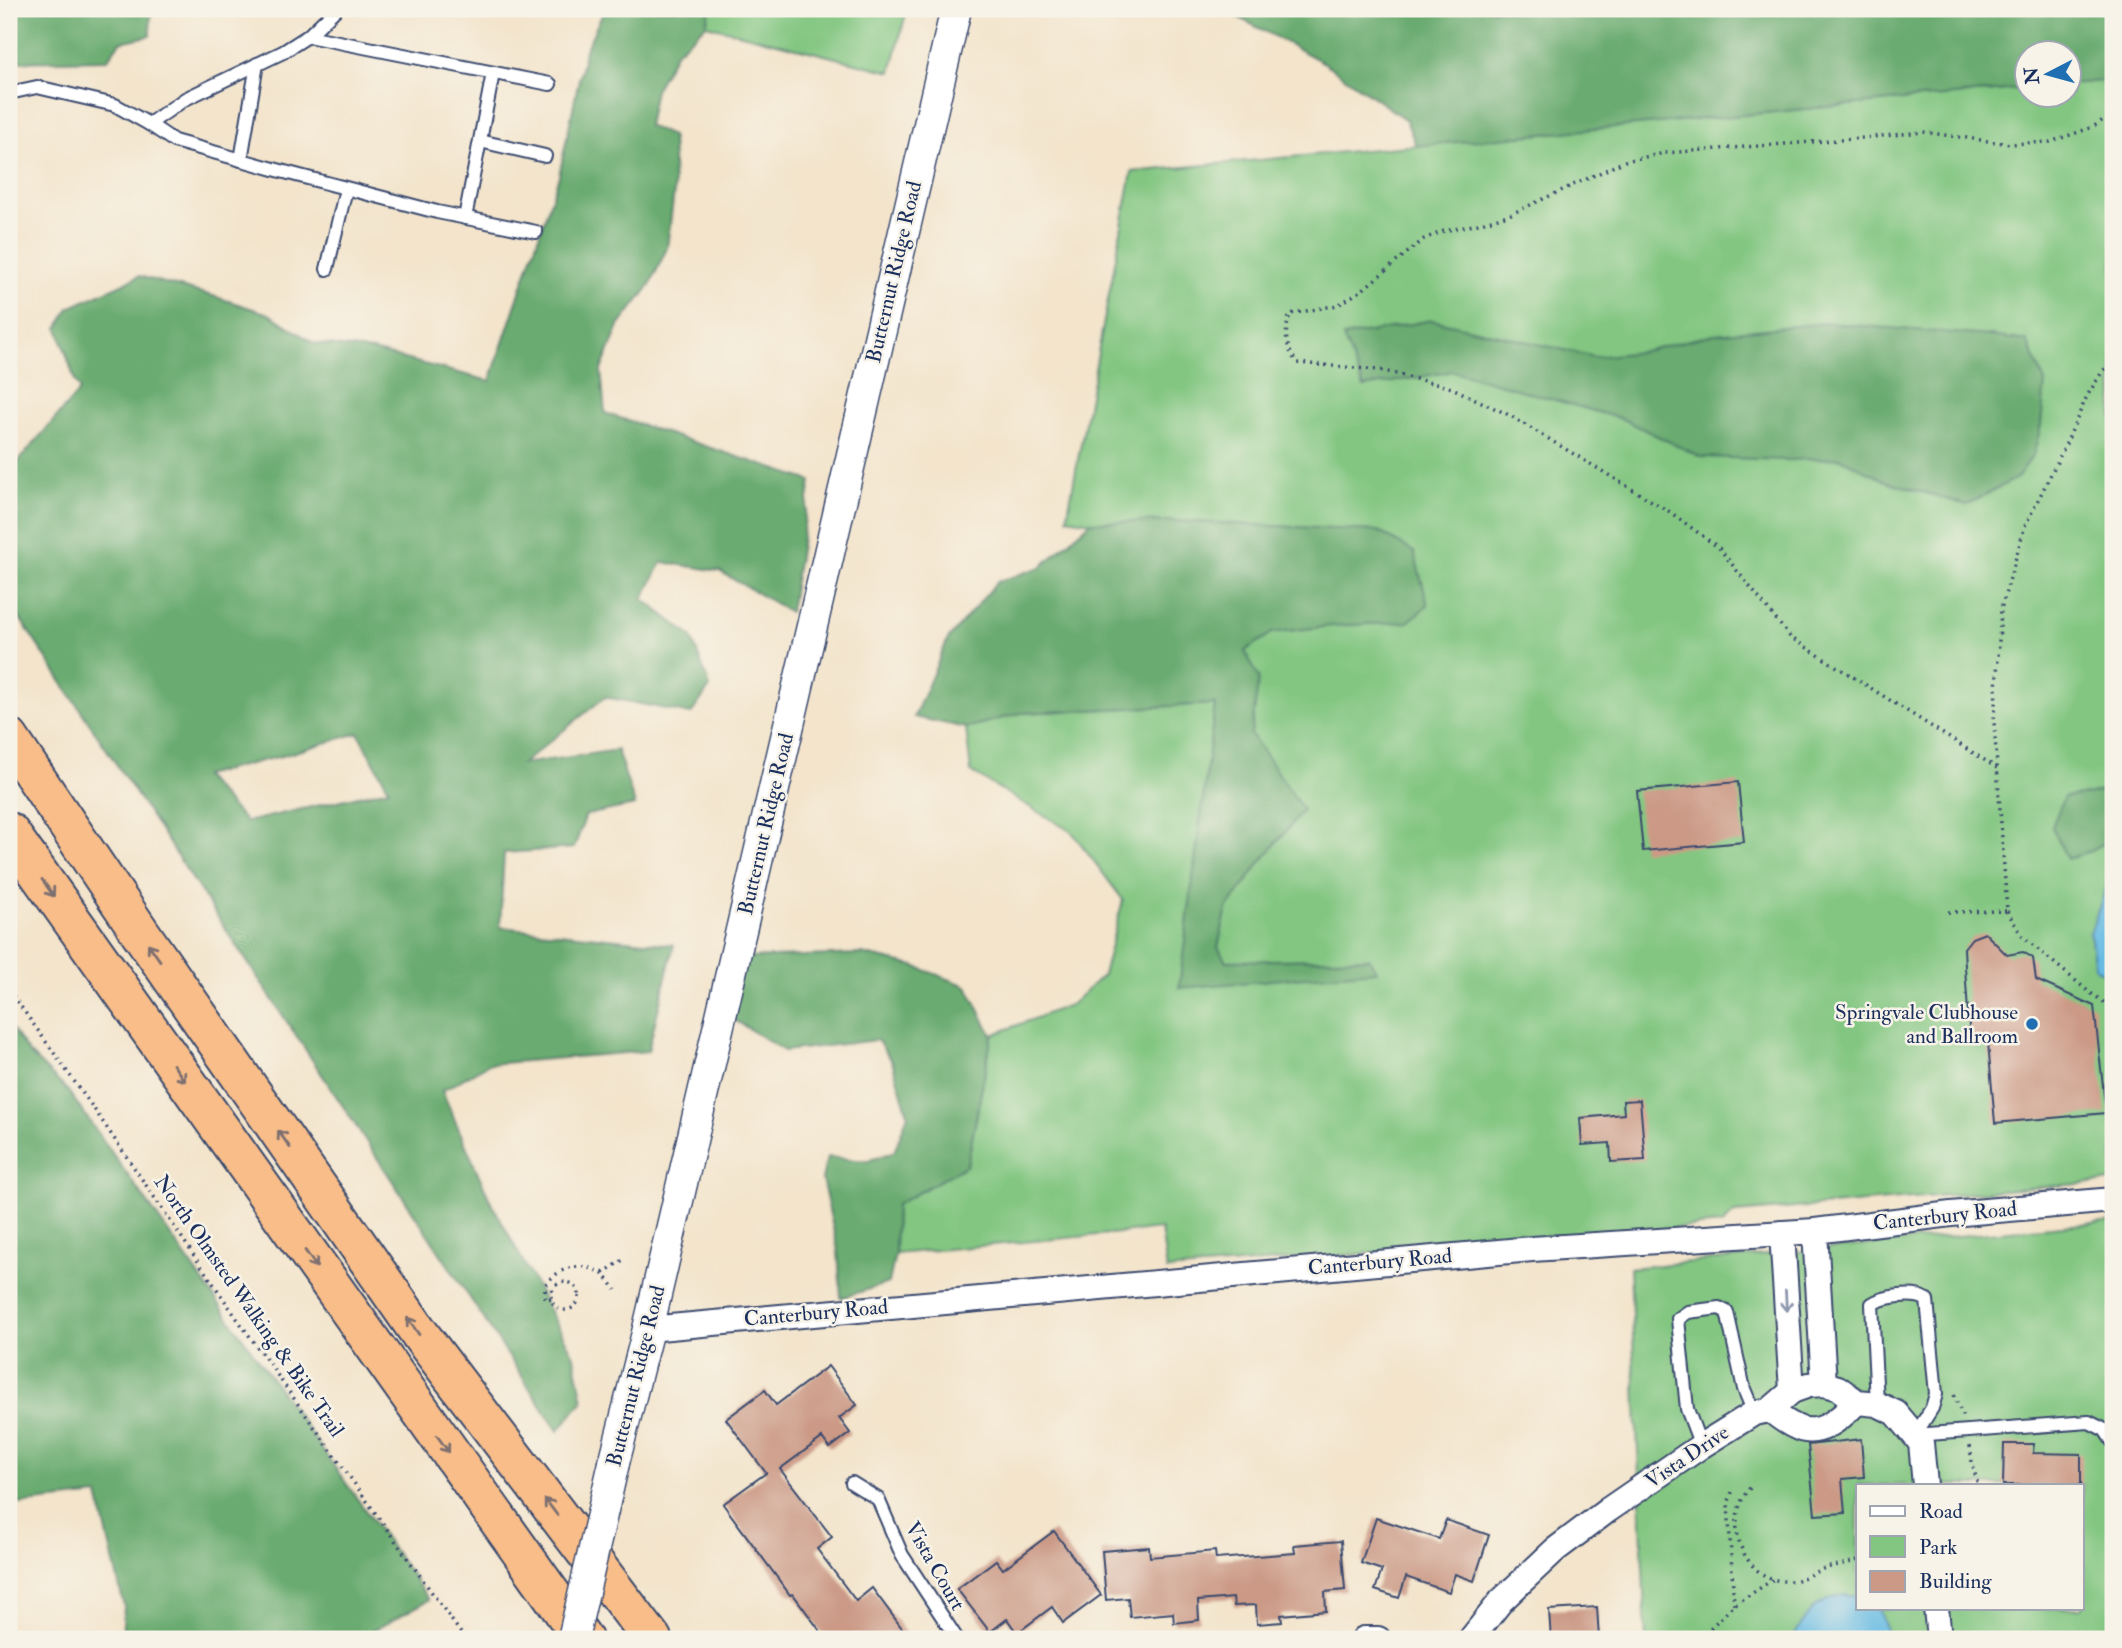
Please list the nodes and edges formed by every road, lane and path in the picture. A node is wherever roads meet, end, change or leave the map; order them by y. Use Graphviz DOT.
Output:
graph roads {
  1 [pos="336,9"];
  2 [pos="956,9"];
  3 [pos="308,36"];
  4 [pos="257,64"];
  5 [pos="493,73"];
  6 [pos="550,84"];
  7 [pos="9,93"];
  8 [pos="2113,113"];
  9 [pos="149,124"];
  10 [pos="480,141"];
  11 [pos="545,156"];
  12 [pos="241,160"];
  13 [pos="346,189"];
  14 [pos="465,218"];
  15 [pos="536,232"];
  16 [pos="327,269"];
  17 [pos="2113,360"];
  18 [pos="9,738"];
  19 [pos="1997,768"];
  20 [pos="9,832"];
  21 [pos="2007,911"];
  22 [pos="1948,912"];
  23 [pos="9,990"];
  24 [pos="2113,1008"];
  25 [pos="2113,1200"];
  26 [pos="1815,1231"];
  27 [pos="1782,1233"];
  28 [pos="623,1260"];
  29 [pos="603,1273"];
  30 [pos="616,1290"];
  31 [pos="551,1299"];
  32 [pos="648,1329"];
  33 [pos="1824,1384"];
  34 [pos="1792,1391"];
  35 [pos="1953,1394"];
  36 [pos="1867,1403"];
  37 [pos="1762,1412"];
  38 [pos="1967,1425"];
  39 [pos="1918,1439"];
  40 [pos="1970,1441"];
  41 [pos="2113,1442"];
  42 [pos="1701,1446"];
  43 [pos="852,1483"];
  44 [pos="1925,1484"];
  45 [pos="1978,1484"];
  46 [pos="1750,1488"];
  47 [pos="1732,1492"];
  48 [pos="1856,1560"];
  49 [pos="1774,1579"];
  50 [pos="1734,1605"];
  51 [pos="1936,1610"];
  52 [pos="465,1639"];
  53 [pos="573,1639"];
  54 [pos="583,1639"];
  55 [pos="652,1639"];
  56 [pos="957,1639"];
  57 [pos="1364,1639"];
  58 [pos="1378,1639"];
  59 [pos="1471,1639"];
  60 [pos="1702,1639"];
  61 [pos="1939,1639"];
  1 -- 3 [label="lane"];
  2 -- 32 [label="street, Butternut Ridge Road"];
  3 -- 4 [label="lane"];
  3 -- 5 [label="lane"];
  4 -- 9 [label="lane"];
  4 -- 12 [label="lane"];
  5 -- 6 [label="lane"];
  5 -- 10 [label="lane"];
  7 -- 9 [label="lane"];
  8 -- 19 [label="path"];
  9 -- 12 [label="lane"];
  10 -- 11 [label="lane"];
  10 -- 14 [label="lane"];
  12 -- 13 [label="lane"];
  13 -- 14 [label="lane"];
  13 -- 16 [label="lane"];
  14 -- 15 [label="lane"];
  17 -- 19 [label="path"];
  55 -- 18 [label="highway, one-way"];
  19 -- 21 [label="path"];
  20 -- 54 [label="highway, one-way"];
  21 -- 22 [label="path"];
  21 -- 24 [label="path"];
  23 -- 52 [label="path, North Olmsted Walking & Bike Trail"];
  25 -- 26 [label="street, Canterbury Road"];
  26 -- 27 [label="street, Canterbury Road"];
  26 -- 33 [label="street"];
  27 -- 32 [label="street, Canterbury Road"];
  27 -- 34 [label="street, one-way"];
  28 -- 29 [label="path"];
  29 -- 30 [label="path"];
  29 -- 31 [label="path"];
  31 -- 31 [label="path"];
  32 -- 53 [label="street, Butternut Ridge Road, bridge"];
  33 -- 34 [label="street"];
  33 -- 36 [label="street"];
  34 -- 37 [label="street, Vista Drive"];
  35 -- 38 [label="path"];
  36 -- 37 [label="street"];
  36 -- 39 [label="street"];
  36 -- 39 [label="lane"];
  37 -- 42 [label="street, Vista Drive"];
  37 -- 42 [label="lane"];
  39 -- 41 [label="lane"];
  39 -- 44 [label="street"];
  40 -- 45 [label="path"];
  42 -- 59 [label="street, Vista Drive"];
  43 -- 56 [label="lane, Vista Court"];
  46 -- 49 [label="path"];
  47 -- 50 [label="path"];
  48 -- 49 [label="path"];
  49 -- 50 [label="path"];
  50 -- 60 [label="path"];
  51 -- 61 [label="street"];
  57 -- 58 [label="street"];
}
